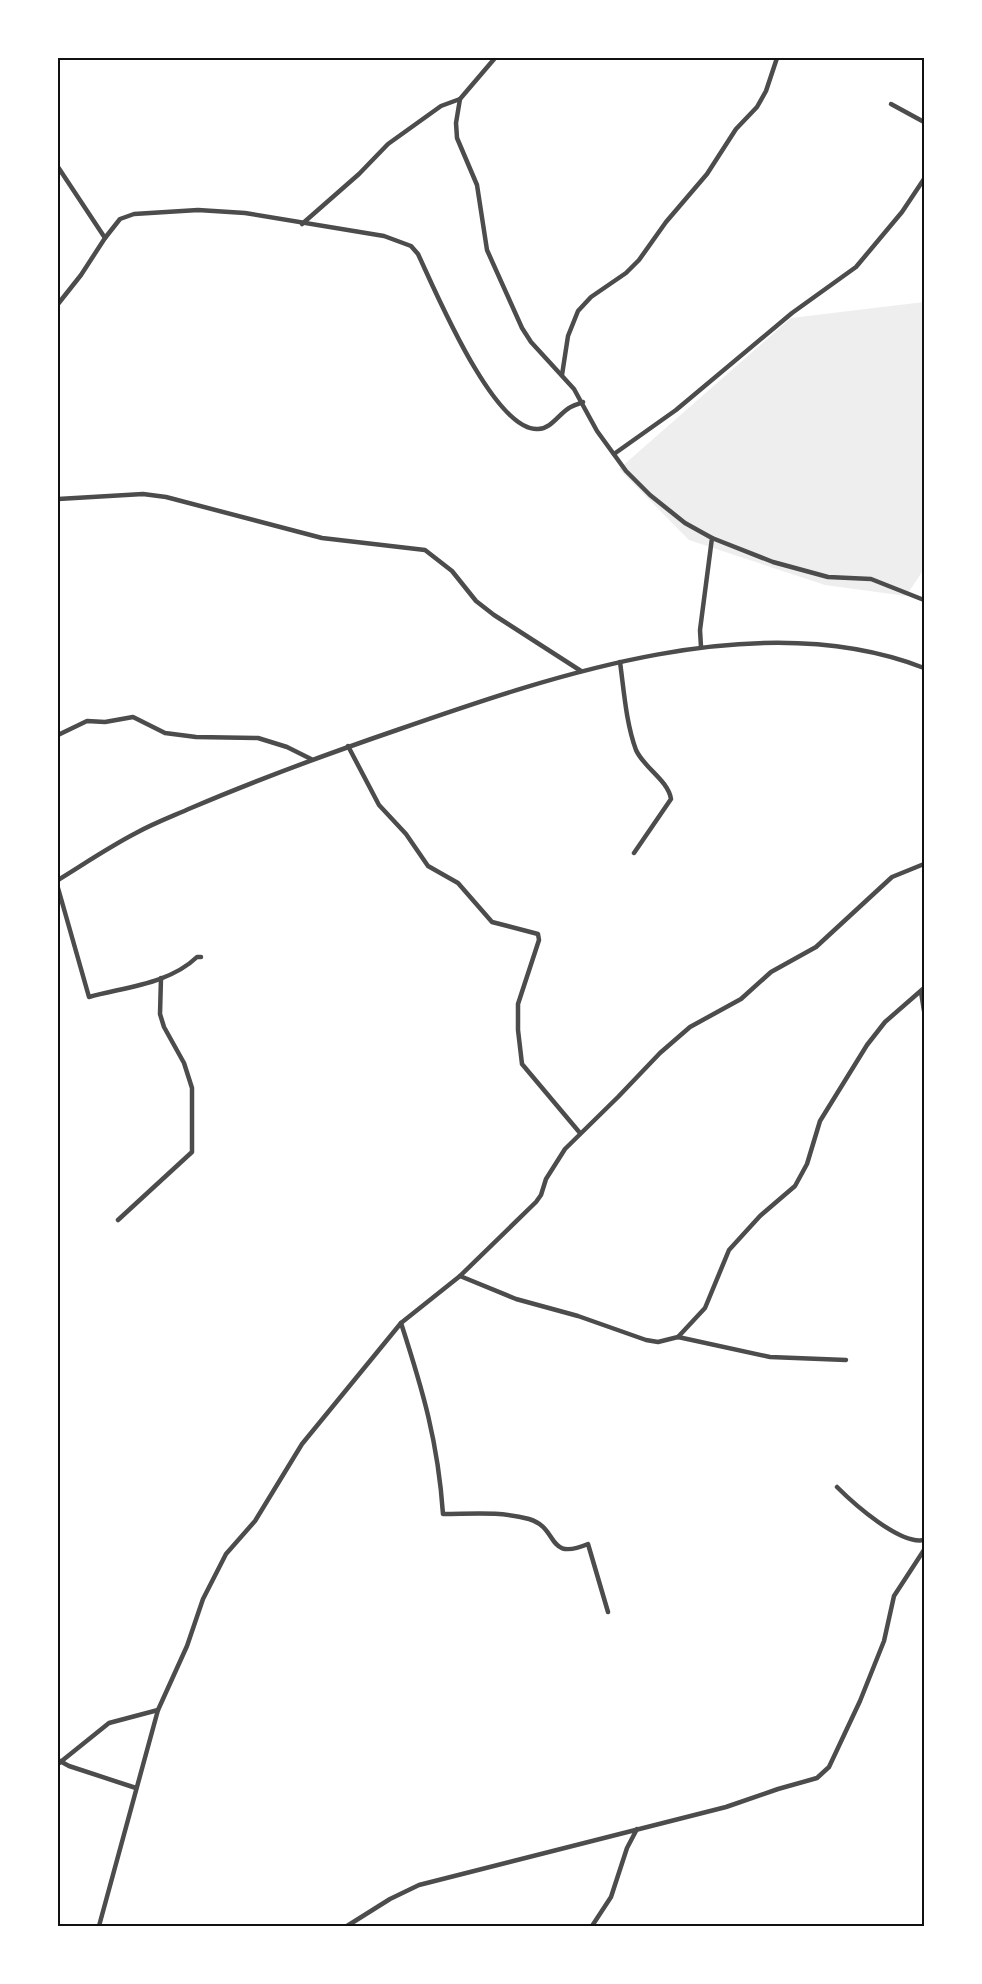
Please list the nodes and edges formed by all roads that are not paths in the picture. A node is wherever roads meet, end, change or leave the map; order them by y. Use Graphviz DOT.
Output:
graph roads {
  1 [pos="495,58"];
  2 [pos="777,58"];
  3 [pos="460,99"];
  4 [pos="890,104"];
  5 [pos="924,122"];
  6 [pos="58,167"];
  7 [pos="924,179"];
  8 [pos="302,224"];
  9 [pos="105,238"];
  10 [pos="58,304"];
  11 [pos="562,375"];
  12 [pos="583,402"];
  13 [pos="614,454"];
  14 [pos="58,499"];
  15 [pos="712,538"];
  16 [pos="924,600"];
  17 [pos="701,647"];
  18 [pos="620,662"];
  19 [pos="924,668"];
  20 [pos="581,671"];
  21 [pos="58,735"];
  22 [pos="348,746"];
  23 [pos="311,759"];
  24 [pos="634,853"];
  25 [pos="924,864"];
  26 [pos="58,880"];
  27 [pos="58,888"];
  28 [pos="201,957"];
  29 [pos="161,978"];
  30 [pos="923,990"];
  31 [pos="924,1011"];
  32 [pos="580,1133"];
  33 [pos="118,1220"];
  34 [pos="460,1276"];
  35 [pos="401,1323"];
  36 [pos="678,1337"];
  37 [pos="846,1360"];
  38 [pos="837,1487"];
  39 [pos="924,1540"];
  40 [pos="924,1550"];
  41 [pos="608,1612"];
  42 [pos="158,1710"];
  43 [pos="58,1762"];
  44 [pos="136,1788"];
  45 [pos="638,1829"];
  46 [pos="99,1926"];
  47 [pos="347,1926"];
  48 [pos="592,1926"];
  1 -- 3 [label="street"];
  2 -- 11 [label="street"];
  3 -- 8 [label="street"];
  3 -- 11 [label="street"];
  4 -- 5 [label="street"];
  6 -- 9 [label="street"];
  7 -- 13 [label="street"];
  8 -- 9 [label="street"];
  8 -- 12 [label="street"];
  9 -- 10 [label="street"];
  11 -- 12 [label="street"];
  12 -- 13 [label="street"];
  13 -- 15 [label="street"];
  14 -- 20 [label="street"];
  15 -- 16 [label="street"];
  15 -- 17 [label="street"];
  17 -- 18 [label="street"];
  17 -- 19 [label="street"];
  18 -- 20 [label="street"];
  18 -- 24 [label="street"];
  20 -- 22 [label="street"];
  21 -- 23 [label="street"];
  22 -- 23 [label="street"];
  22 -- 32 [label="street"];
  23 -- 26 [label="street"];
  25 -- 32 [label="street"];
  27 -- 29 [label="street"];
  28 -- 29 [label="street"];
  29 -- 33 [label="street"];
  30 -- 31 [label="street"];
  30 -- 36 [label="street"];
  32 -- 34 [label="street"];
  34 -- 35 [label="street"];
  34 -- 36 [label="street"];
  35 -- 41 [label="street"];
  35 -- 42 [label="street"];
  36 -- 37 [label="street"];
  38 -- 39 [label="street"];
  40 -- 45 [label="street"];
  42 -- 43 [label="street"];
  42 -- 44 [label="street"];
  43 -- 44 [label="street"];
  44 -- 46 [label="street"];
  45 -- 47 [label="street"];
  45 -- 48 [label="street"];
}
